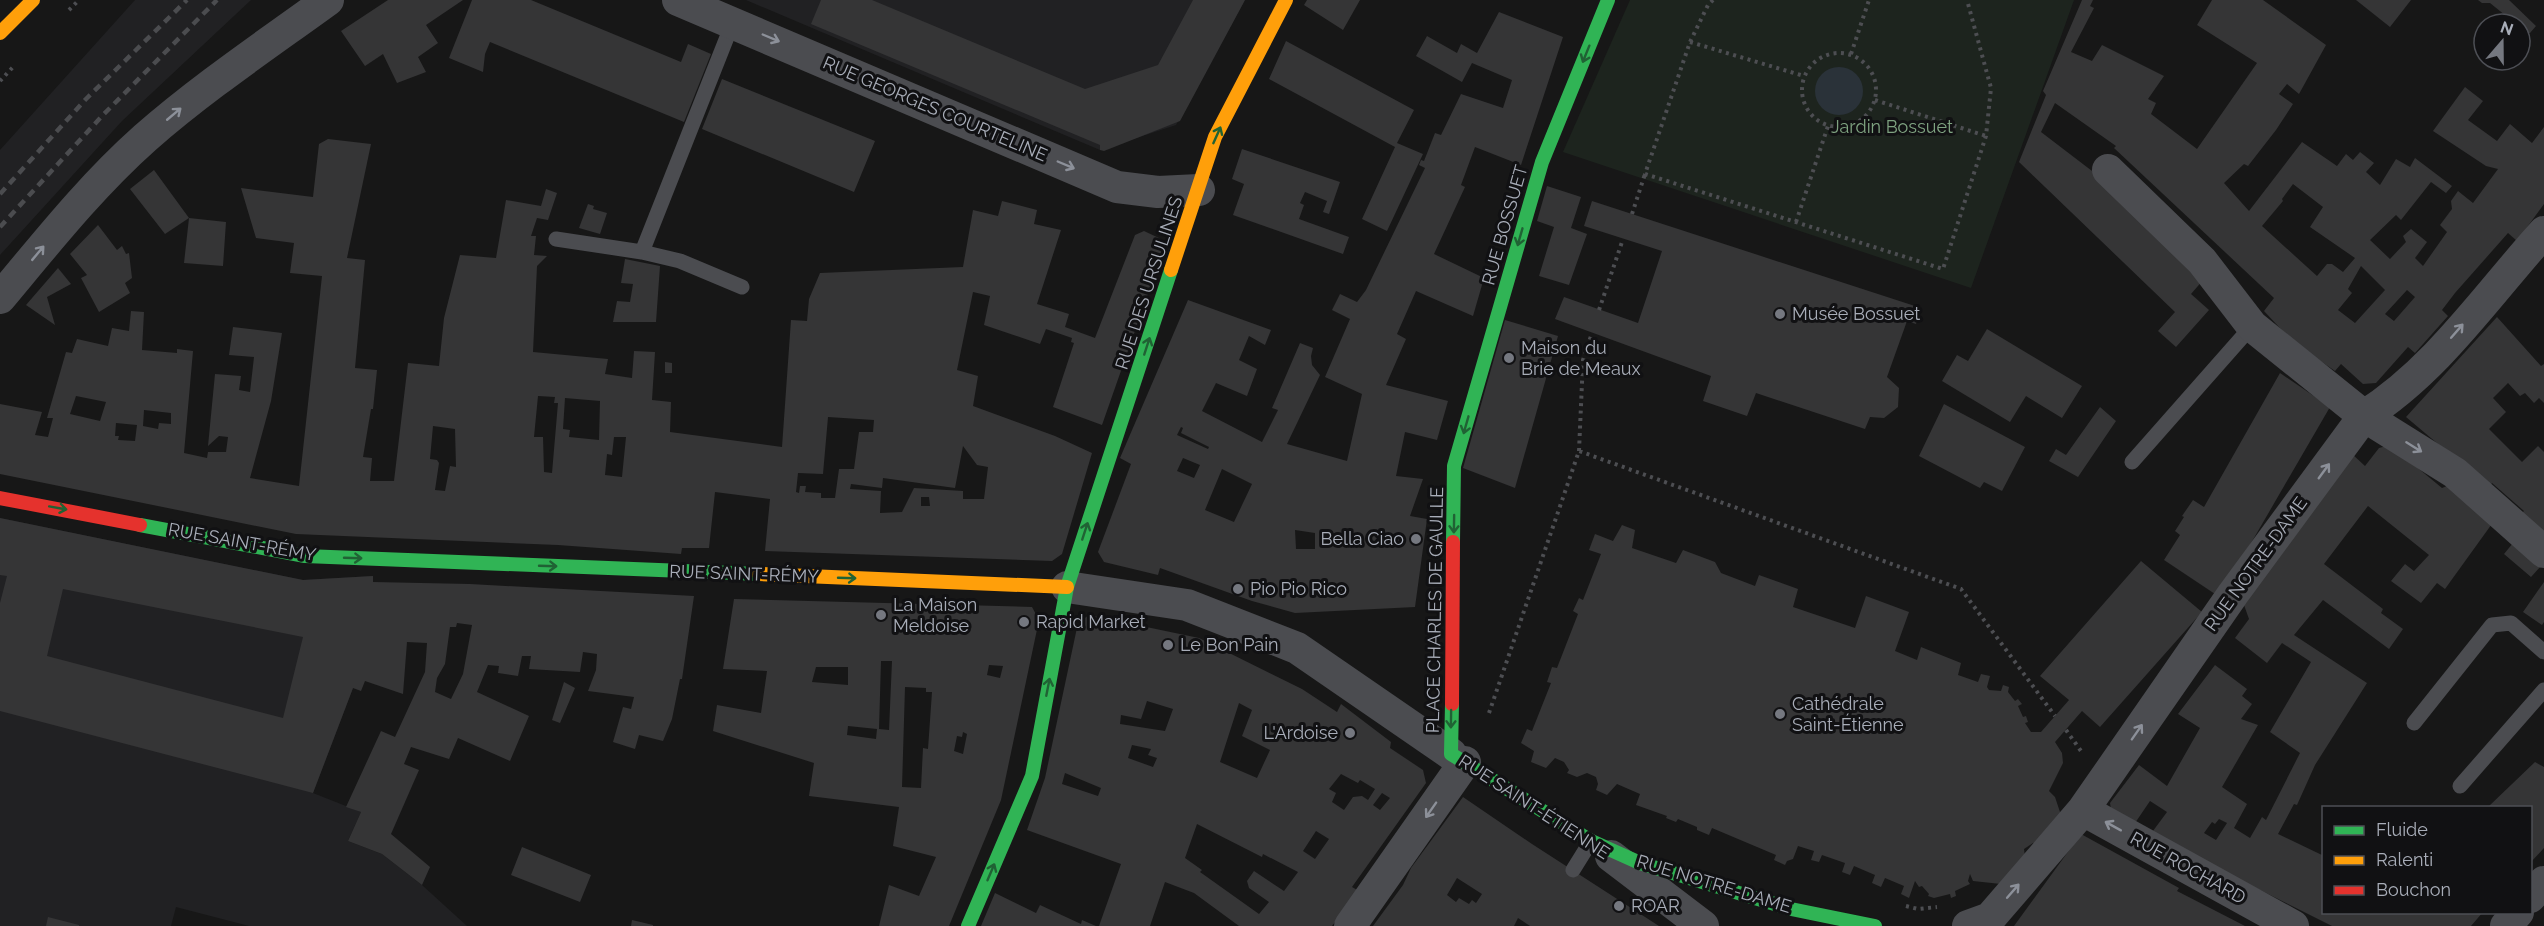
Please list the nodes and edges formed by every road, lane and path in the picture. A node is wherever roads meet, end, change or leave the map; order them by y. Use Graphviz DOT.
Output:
graph roads {
  1 [pos="33,0"];
  2 [pos="328,0"];
  3 [pos="678,0"];
  4 [pos="1286,0"];
  5 [pos="1608,0"];
  6 [pos="1713,0"];
  7 [pos="1869,0"];
  8 [pos="1967,0"];
  9 [pos="733,22"];
  10 [pos="2,28"];
  11 [pos="1690,42"];
  12 [pos="1851,54"];
  13 [pos="1804,76"];
  14 [pos="1875,99"];
  15 [pos="1828,126"];
  16 [pos="1986,136"];
  17 [pos="2108,170"];
  18 [pos="1645,174"];
  19 [pos="1198,190"];
  20 [pos="1632,214"];
  21 [pos="1796,222"];
  22 [pos="2544,232"];
  23 [pos="556,239"];
  24 [pos="1623,239"];
  25 [pos="642,252"];
  26 [pos="742,287"];
  27 [pos="0,298"];
  28 [pos="1599,310"];
  29 [pos="2252,326"];
  30 [pos="1592,333"];
  31 [pos="2364,416"];
  32 [pos="1579,451"];
  33 [pos="2132,462"];
  34 [pos="1454,466"];
  35 [pos="0,498"];
  36 [pos="2544,552"];
  37 [pos="1067,587"];
  38 [pos="2544,652"];
  39 [pos="2544,690"];
  40 [pos="2055,716"];
  41 [pos="2414,723"];
  42 [pos="1458,758"];
  43 [pos="2460,786"];
  44 [pos="2084,810"];
  45 [pos="1592,841"];
  46 [pos="1573,870"];
  47 [pos="2544,882"];
  48 [pos="2532,895"];
  49 [pos="1897,904"];
  50 [pos="1939,907"];
  51 [pos="2516,914"];
  52 [pos="2272,922"];
  53 [pos="1981,923"];
  54 [pos="968,926"];
  55 [pos="1350,926"];
  56 [pos="1703,926"];
  57 [pos="1875,926"];
  58 [pos="2506,926"];
  1 -- 10 [label="street"];
  27 -- 2 [label="street, one-way"];
  3 -- 9 [label="street, RUE GEORGES COURTELINE"];
  19 -- 4 [label="street, RUE DES URSULINES, one-way"];
  5 -- 34 [label="street, RUE BOSSUET, one-way"];
  6 -- 11 [label="path"];
  7 -- 12 [label="path"];
  8 -- 16 [label="path"];
  9 -- 19 [label="street, RUE GEORGES COURTELINE, one-way"];
  9 -- 25 [label="lane"];
  11 -- 13 [label="path"];
  11 -- 18 [label="path"];
  12 -- 13 [label="path"];
  12 -- 14 [label="path"];
  13 -- 15 [label="path"];
  14 -- 15 [label="path"];
  14 -- 16 [label="path"];
  15 -- 21 [label="path"];
  16 -- 21 [label="path"];
  17 -- 29 [label="street"];
  18 -- 20 [label="path"];
  18 -- 21 [label="path"];
  37 -- 19 [label="street, RUE DES URSULINES, one-way"];
  31 -- 22 [label="street, RUE NOTRE-DAME, one-way"];
  23 -- 25 [label="lane"];
  24 -- 28 [label="path"];
  25 -- 26 [label="lane"];
  29 -- 31 [label="street"];
  29 -- 33 [label="lane"];
  30 -- 32 [label="path"];
  31 -- 36 [label="street, one-way"];
  44 -- 31 [label="street, RUE NOTRE-DAME, one-way"];
  32 -- 40 [label="path"];
  32 -- 42 [label="path"];
  34 -- 42 [label="street, PLACE CHARLES DE GAULLE, one-way"];
  35 -- 37 [label="street, RUE SAINT-RÉMY, one-way"];
  37 -- 42 [label="street, RUE SAINT-RÉMY"];
  54 -- 37 [label="street, RUE DES URSULINES, one-way"];
  38 -- 41 [label="lane"];
  39 -- 43 [label="lane"];
  42 -- 45 [label="street, RUE SAINT-ÉTIENNE"];
  42 -- 55 [label="street, one-way"];
  52 -- 44 [label="street, RUE ROCHARD, one-way"];
  53 -- 44 [label="street, RUE NOTRE-DAME, one-way"];
  45 -- 46 [label="lane"];
  45 -- 56 [label="street, RUE SAINT-ÉTIENNE"];
  45 -- 57 [label="street, RUE NOTRE-DAME"];
  47 -- 48 [label="street"];
  49 -- 50 [label="path"];
  51 -- 58 [label="street"];
}
